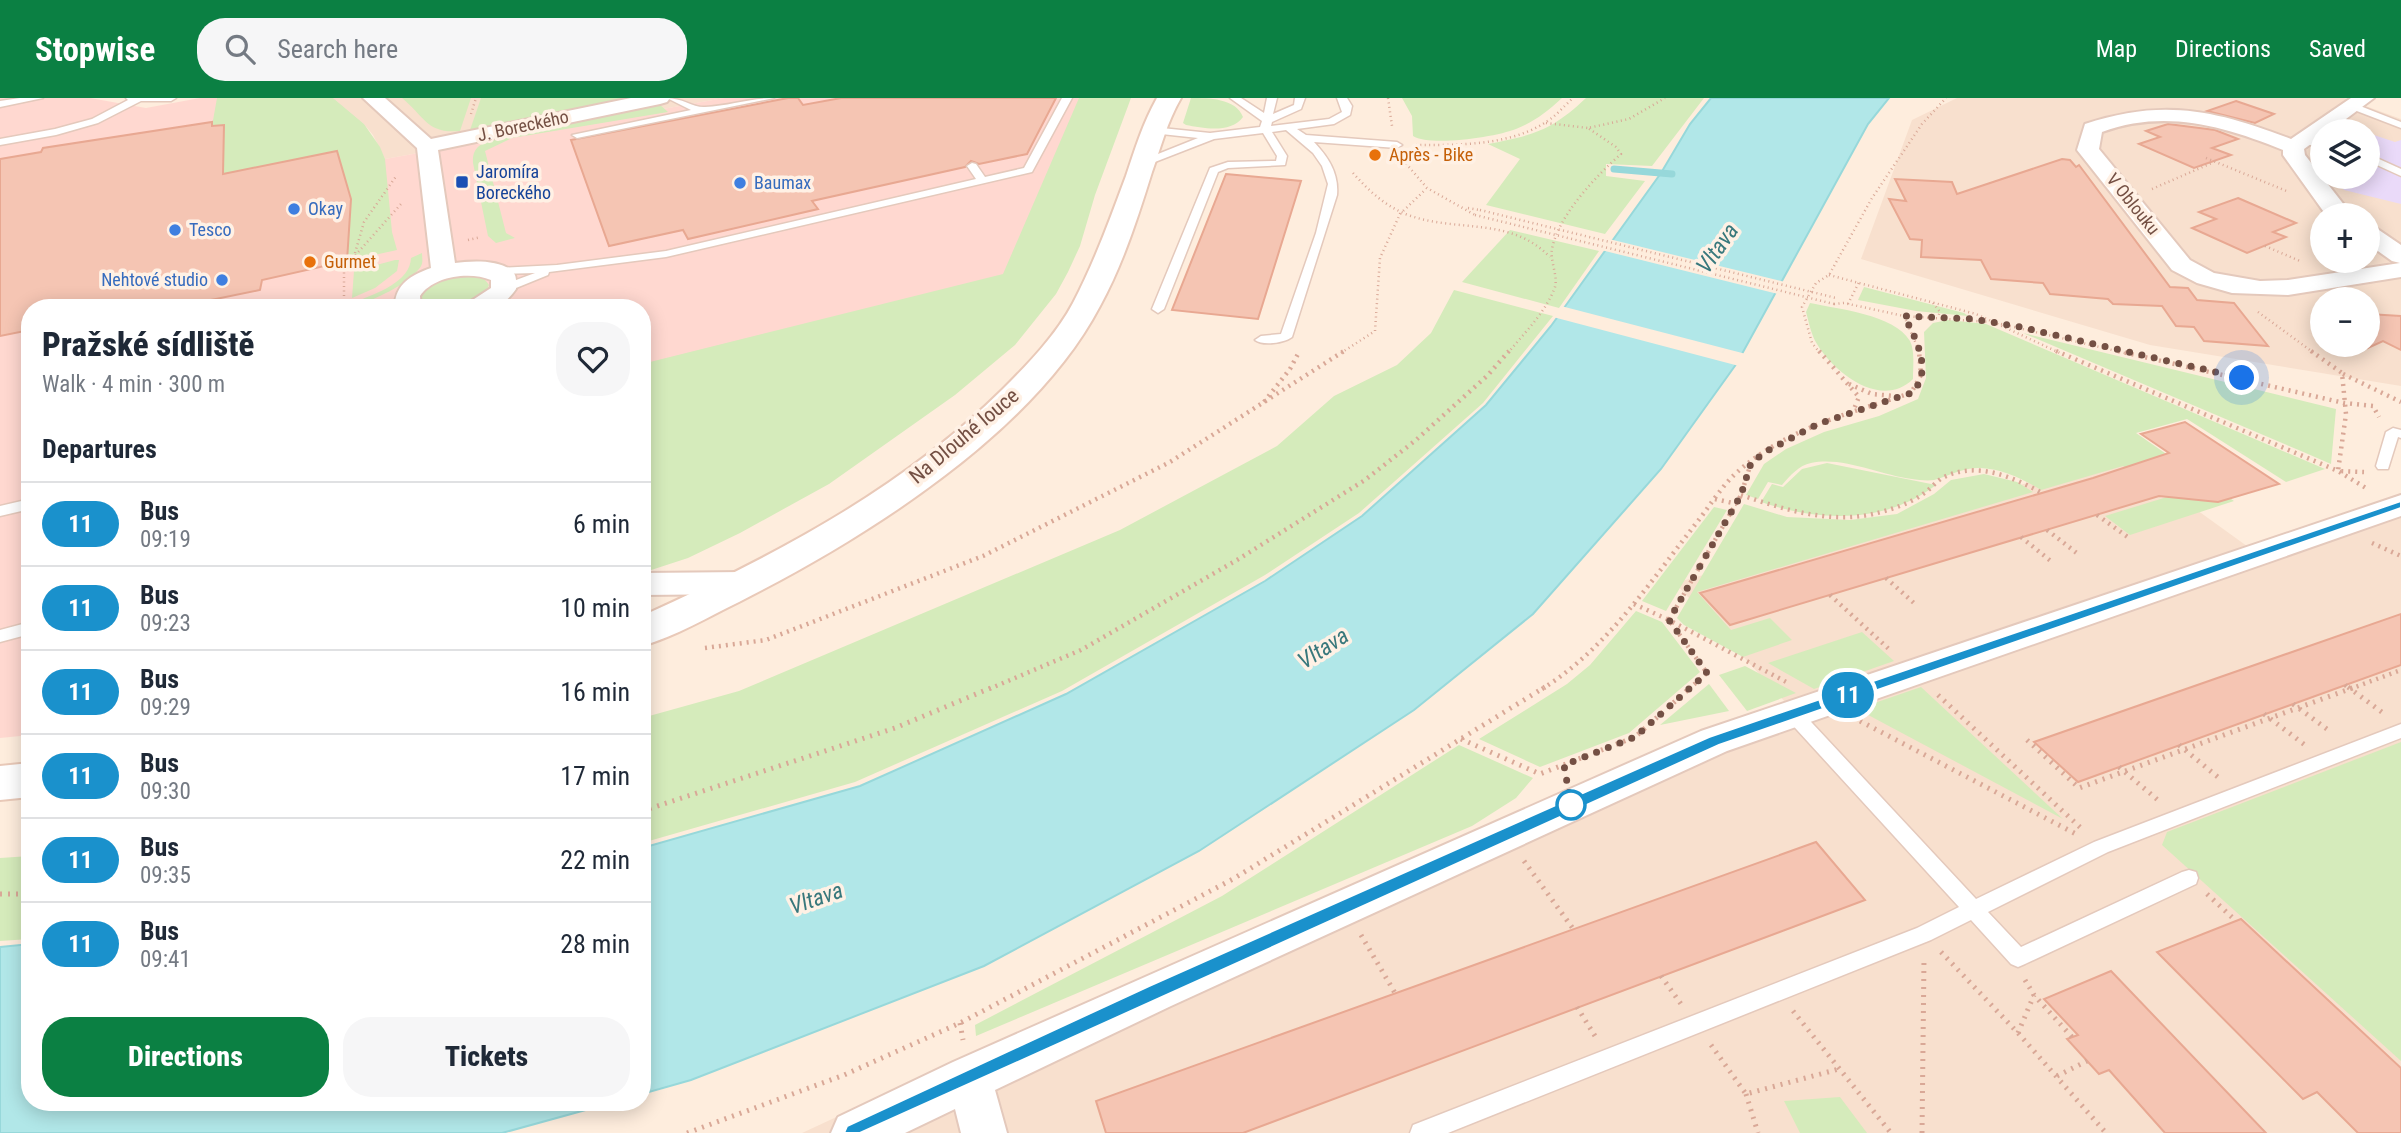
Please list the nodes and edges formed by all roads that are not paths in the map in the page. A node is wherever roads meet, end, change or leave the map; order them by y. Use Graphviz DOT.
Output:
graph roads {
  1 [pos="38,98"];
  2 [pos="131,98"];
  3 [pos="171,98"];
  4 [pos="373,98"];
  5 [pos="660,98"];
  6 [pos="672,98"];
  7 [pos="769,98"];
  8 [pos="1067,98"];
  9 [pos="1169,98"];
  10 [pos="1235,98"];
  11 [pos="1272,98"];
  12 [pos="1300,98"];
  13 [pos="1342,98"];
  14 [pos="138,99"];
  15 [pos="2358,102"];
  16 [pos="1250,103"];
  17 [pos="0,104"];
  18 [pos="701,111"];
  19 [pos="1154,116"];
  20 [pos="1266,124"];
  21 [pos="2401,125"];
  22 [pos="1288,127"];
  23 [pos="577,135"];
  24 [pos="1212,136"];
  25 [pos="1305,138"];
  26 [pos="0,142"];
  27 [pos="2306,144"];
  28 [pos="1398,145"];
  29 [pos="426,146"];
  30 [pos="2380,163"];
  31 [pos="1142,164"];
  32 [pos="972,166"];
  33 [pos="2401,173"];
  34 [pos="983,181"];
  35 [pos="2330,203"];
  36 [pos="2380,241"];
  37 [pos="2401,256"];
  38 [pos="557,268"];
  39 [pos="2401,270"];
  40 [pos="444,271"];
  41 [pos="501,280"];
  42 [pos="404,299"];
  43 [pos="493,299"];
  44 [pos="1158,309"];
  45 [pos="1261,340"];
  46 [pos="2401,434"];
  47 [pos="2383,466"];
  48 [pos="2401,505"];
  49 [pos="21,506"];
  50 [pos="0,511"];
  51 [pos="744,583"];
  52 [pos="651,584"];
  53 [pos="651,628"];
  54 [pos="21,630"];
  55 [pos="0,636"];
  56 [pos="1792,699"];
  57 [pos="2396,725"];
  58 [pos="21,781"];
  59 [pos="0,783"];
  60 [pos="2189,878"];
  61 [pos="1971,908"];
  62 [pos="969,1077"];
  63 [pos="854,1133"];
  64 [pos="984,1133"];
  65 [pos="1421,1133"];
  1 -- 17 [label="lane"];
  2 -- 14 [label="lane"];
  3 -- 14 [label="lane"];
  4 -- 29 [label="street"];
  5 -- 29 [label="street, J. Boreckého"];
  6 -- 18 [label="lane"];
  7 -- 18 [label="lane"];
  8 -- 34 [label="lane"];
  9 -- 19 [label="main road, Na Dlouhé louce"];
  10 -- 16 [label="lane"];
  11 -- 20 [label="lane"];
  12 -- 20 [label="lane"];
  13 -- 22 [label="lane"];
  14 -- 26 [label="lane"];
  15 -- 21 [label="lane"];
  15 -- 27 [label="street"];
  16 -- 20 [label="lane"];
  18 -- 23 [label="lane"];
  19 -- 24 [label="lane"];
  19 -- 31 [label="main road, Na Dlouhé louce"];
  20 -- 22 [label="lane"];
  20 -- 24 [label="lane"];
  20 -- 44 [label="lane"];
  22 -- 25 [label="lane"];
  24 -- 31 [label="lane"];
  25 -- 28 [label="lane"];
  25 -- 45 [label="lane"];
  27 -- 35 [label="street"];
  27 -- 39 [label="street, V Oblouku"];
  29 -- 40 [label="street"];
  30 -- 33 [label="lane"];
  31 -- 51 [label="main road, Na Dlouhé louce"];
  32 -- 34 [label="lane"];
  34 -- 38 [label="lane"];
  36 -- 37 [label="street"];
  38 -- 41 [label="lane"];
  38 -- 41 [label="lane"];
  40 -- 41 [label="street"];
  40 -- 42 [label="street"];
  41 -- 43 [label="street"];
  46 -- 47 [label="lane"];
  48 -- 56 [label="street"];
  49 -- 50 [label="lane"];
  51 -- 52 [label="street"];
  51 -- 53 [label="main road, Na Dlouhé louce"];
  54 -- 55 [label="lane"];
  56 -- 61 [label="lane"];
  56 -- 62 [label="street"];
  57 -- 61 [label="lane"];
  58 -- 59 [label="main road"];
  60 -- 61 [label="lane"];
  61 -- 65 [label="lane"];
  62 -- 63 [label="street"];
  62 -- 64 [label="street"];
}
